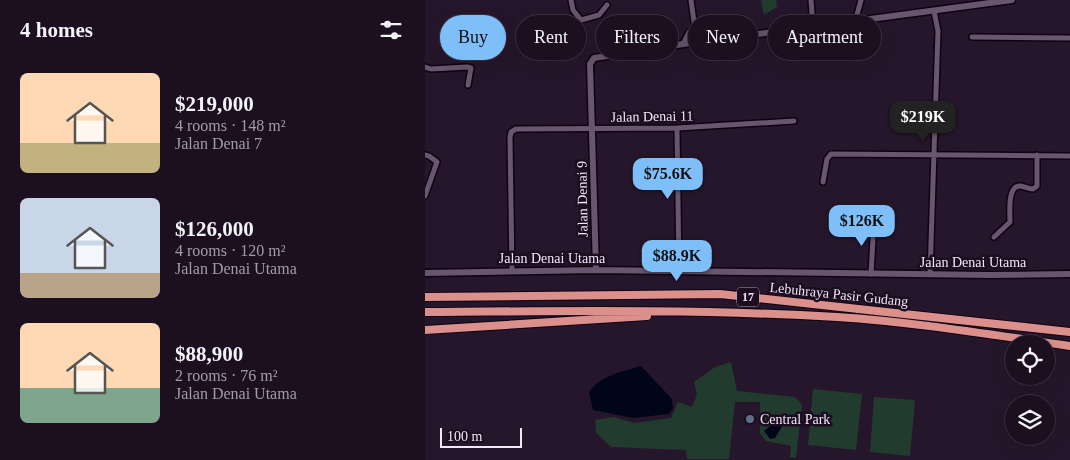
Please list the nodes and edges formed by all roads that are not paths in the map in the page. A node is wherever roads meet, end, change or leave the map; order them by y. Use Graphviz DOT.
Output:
graph roads {
  1 [pos="571,0"];
  2 [pos="691,0"];
  3 [pos="811,0"];
  4 [pos="861,0"];
  5 [pos="1012,0"];
  6 [pos="1002,1"];
  7 [pos="607,5"];
  8 [pos="935,11"];
  9 [pos="693,15"];
  10 [pos="812,15"];
  11 [pos="857,15"];
  12 [pos="881,18"];
  13 [pos="768,33"];
  14 [pos="688,34"];
  15 [pos="972,37"];
  16 [pos="1070,38"];
  17 [pos="683,44"];
  18 [pos="425,67"];
  19 [pos="468,85"];
  20 [pos="794,121"];
  21 [pos="593,128"];
  22 [pos="677,128"];
  23 [pos="932,153"];
  24 [pos="425,155"];
  25 [pos="1037,155"];
  26 [pos="1070,156"];
  27 [pos="823,182"];
  28 [pos="425,196"];
  29 [pos="874,220"];
  30 [pos="994,237"];
  31 [pos="595,270"];
  32 [pos="512,271"];
  33 [pos="679,271"];
  34 [pos="425,273"];
  35 [pos="871,274"];
  36 [pos="930,274"];
  37 [pos="1070,274"];
  38 [pos="425,297"];
  39 [pos="719,311"];
  40 [pos="425,312"];
  41 [pos="425,330"];
  42 [pos="1070,332"];
  43 [pos="1070,346"];
  1 -- 7 [label="street"];
  2 -- 9 [label="street"];
  3 -- 10 [label="street"];
  4 -- 11 [label="street"];
  5 -- 6 [label="street"];
  6 -- 8 [label="street"];
  8 -- 12 [label="street"];
  8 -- 23 [label="street"];
  13 -- 17 [label="street"];
  14 -- 17 [label="street"];
  15 -- 16 [label="street"];
  17 -- 21 [label="street, Jalan Denai 9"];
  18 -- 19 [label="street"];
  20 -- 22 [label="street, Jalan Denai 11"];
  21 -- 22 [label="street, Jalan Denai 11"];
  21 -- 31 [label="street, Jalan Denai 9"];
  21 -- 32 [label="street, Jalan Denai 11"];
  22 -- 33 [label="street"];
  23 -- 25 [label="street"];
  23 -- 27 [label="street"];
  23 -- 36 [label="street"];
  24 -- 28 [label="street"];
  25 -- 26 [label="street"];
  25 -- 30 [label="street"];
  29 -- 35 [label="street"];
  31 -- 32 [label="street, Jalan Denai Utama"];
  31 -- 33 [label="street, Jalan Denai Utama"];
  32 -- 34 [label="street, Jalan Denai Utama"];
  33 -- 35 [label="street, Jalan Denai Utama"];
  35 -- 36 [label="street, Jalan Denai Utama"];
  36 -- 37 [label="street, Jalan Denai Utama"];
  38 -- 42 [label="highway, Lebuhraya Pasir Gudang / 17"];
  39 -- 40 [label="highway, Lebuhraya Pasir Gudang / 17"];
  39 -- 41 [label="highway"];
  39 -- 43 [label="highway, Lebuhraya Pasir Gudang / 17"];
}
